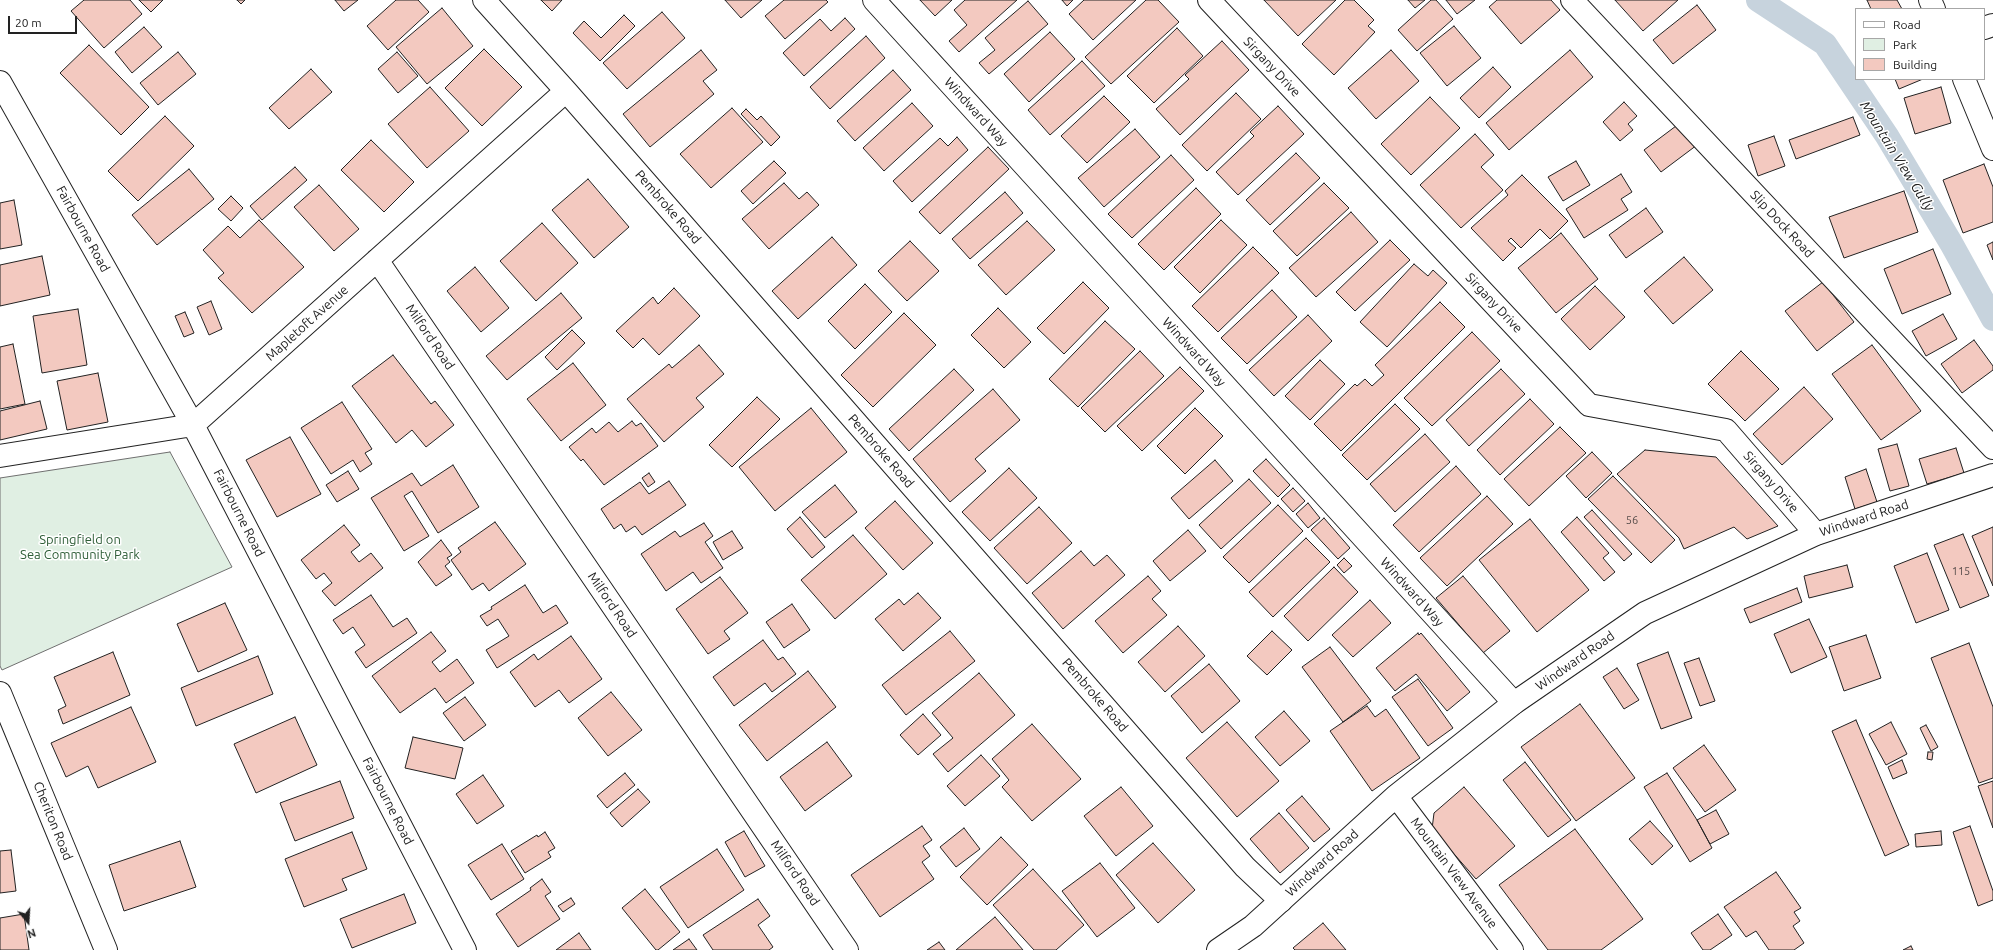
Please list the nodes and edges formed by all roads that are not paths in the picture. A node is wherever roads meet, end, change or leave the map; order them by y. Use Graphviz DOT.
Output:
graph roads {
  1 [pos="484,0"];
  2 [pos="874,0"];
  3 [pos="1209,0"];
  4 [pos="1572,0"];
  5 [pos="1964,80"];
  6 [pos="0,82"];
  7 [pos="566,91"];
  8 [pos="1993,148"];
  9 [pos="377,260"];
  10 [pos="193,425"];
  11 [pos="1993,448"];
  12 [pos="0,456"];
  13 [pos="1993,475"];
  14 [pos="1816,534"];
  15 [pos="0,693"];
  16 [pos="1514,704"];
  17 [pos="1396,796"];
  18 [pos="1280,901"];
  19 [pos="106,950"];
  20 [pos="465,950"];
  21 [pos="848,950"];
  22 [pos="1218,950"];
  23 [pos="1512,950"];
  1 -- 7 [label="street, Pembroke Road"];
  2 -- 16 [label="street, Windward Way"];
  3 -- 14 [label="street, Sirgany Drive"];
  4 -- 11 [label="street, Slip Dock Road"];
  5 -- 8 [label="street"];
  6 -- 10 [label="street, Fairbourne Road"];
  7 -- 9 [label="street, Mapletoft Avenue"];
  7 -- 18 [label="street, Pembroke Road"];
  9 -- 10 [label="street, Mapletoft Avenue"];
  9 -- 21 [label="street, Milford Road"];
  10 -- 12 [label="street"];
  10 -- 20 [label="street, Fairbourne Road"];
  13 -- 14 [label="street, Windward Road"];
  14 -- 16 [label="street, Windward Road"];
  15 -- 19 [label="street, Cheriton Road"];
  16 -- 17 [label="street, Windward Road"];
  17 -- 18 [label="street, Windward Road"];
  17 -- 23 [label="street, Mountain View Avenue"];
  18 -- 22 [label="street, Windward Road"];
}
